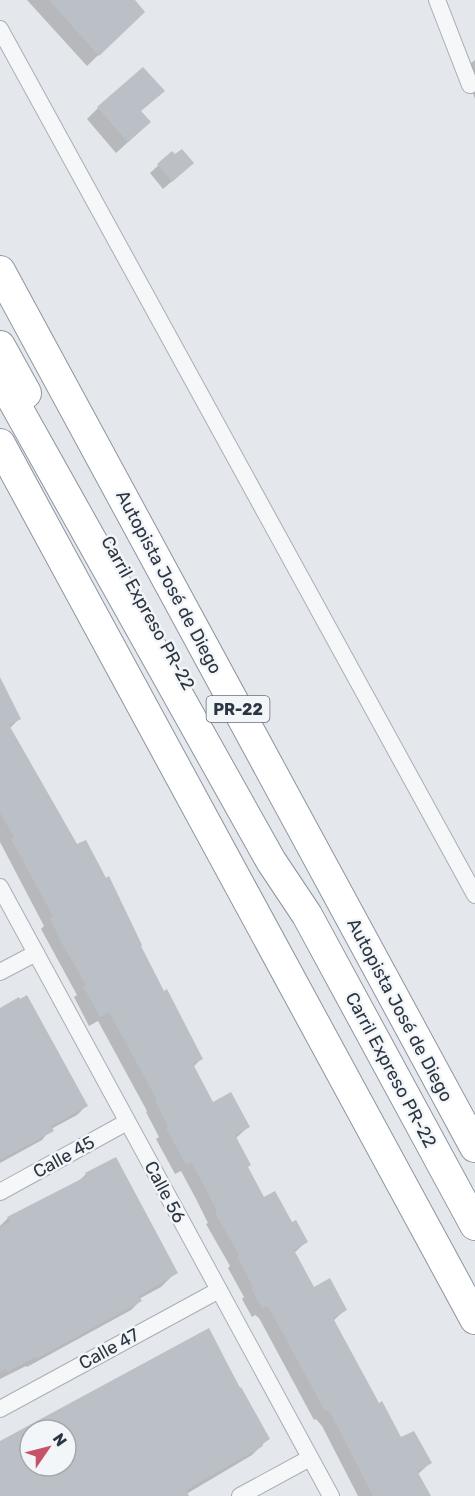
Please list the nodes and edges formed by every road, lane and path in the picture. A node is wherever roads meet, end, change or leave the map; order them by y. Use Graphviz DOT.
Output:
graph roads {
  1 [pos="437,0"];
  2 [pos="0,29"];
  3 [pos="470,85"];
  4 [pos="0,271"];
  5 [pos="0,346"];
  6 [pos="0,377"];
  7 [pos="0,444"];
  8 [pos="0,887"];
  9 [pos="475,895"];
  10 [pos="307,915"];
  11 [pos="36,953"];
  12 [pos="0,972"];
  13 [pos="128,1122"];
  14 [pos="475,1147"];
  15 [pos="0,1192"];
  16 [pos="475,1226"];
  17 [pos="219,1290"];
  18 [pos="475,1319"];
  19 [pos="0,1409"];
  20 [pos="310,1458"];
  21 [pos="240,1496"];
  22 [pos="331,1496"];
  1 -- 3 [label="street"];
  2 -- 9 [label="street"];
  4 -- 14 [label="highway, Autopista José de Diego / PR-22"];
  5 -- 10 [label="highway, Carril Expreso PR-22"];
  6 -- 10 [label="highway, Carril Expreso PR-22"];
  7 -- 18 [label="highway"];
  8 -- 11 [label="street, Calle 56"];
  10 -- 16 [label="highway, Carril Expreso PR-22"];
  11 -- 12 [label="street"];
  11 -- 13 [label="street, Calle 56"];
  13 -- 15 [label="street, Calle 45"];
  13 -- 17 [label="street, Calle 56"];
  17 -- 19 [label="street, Calle 47"];
  17 -- 20 [label="street, Calle 56"];
  20 -- 21 [label="street"];
  20 -- 22 [label="street, Calle 56"];
}
